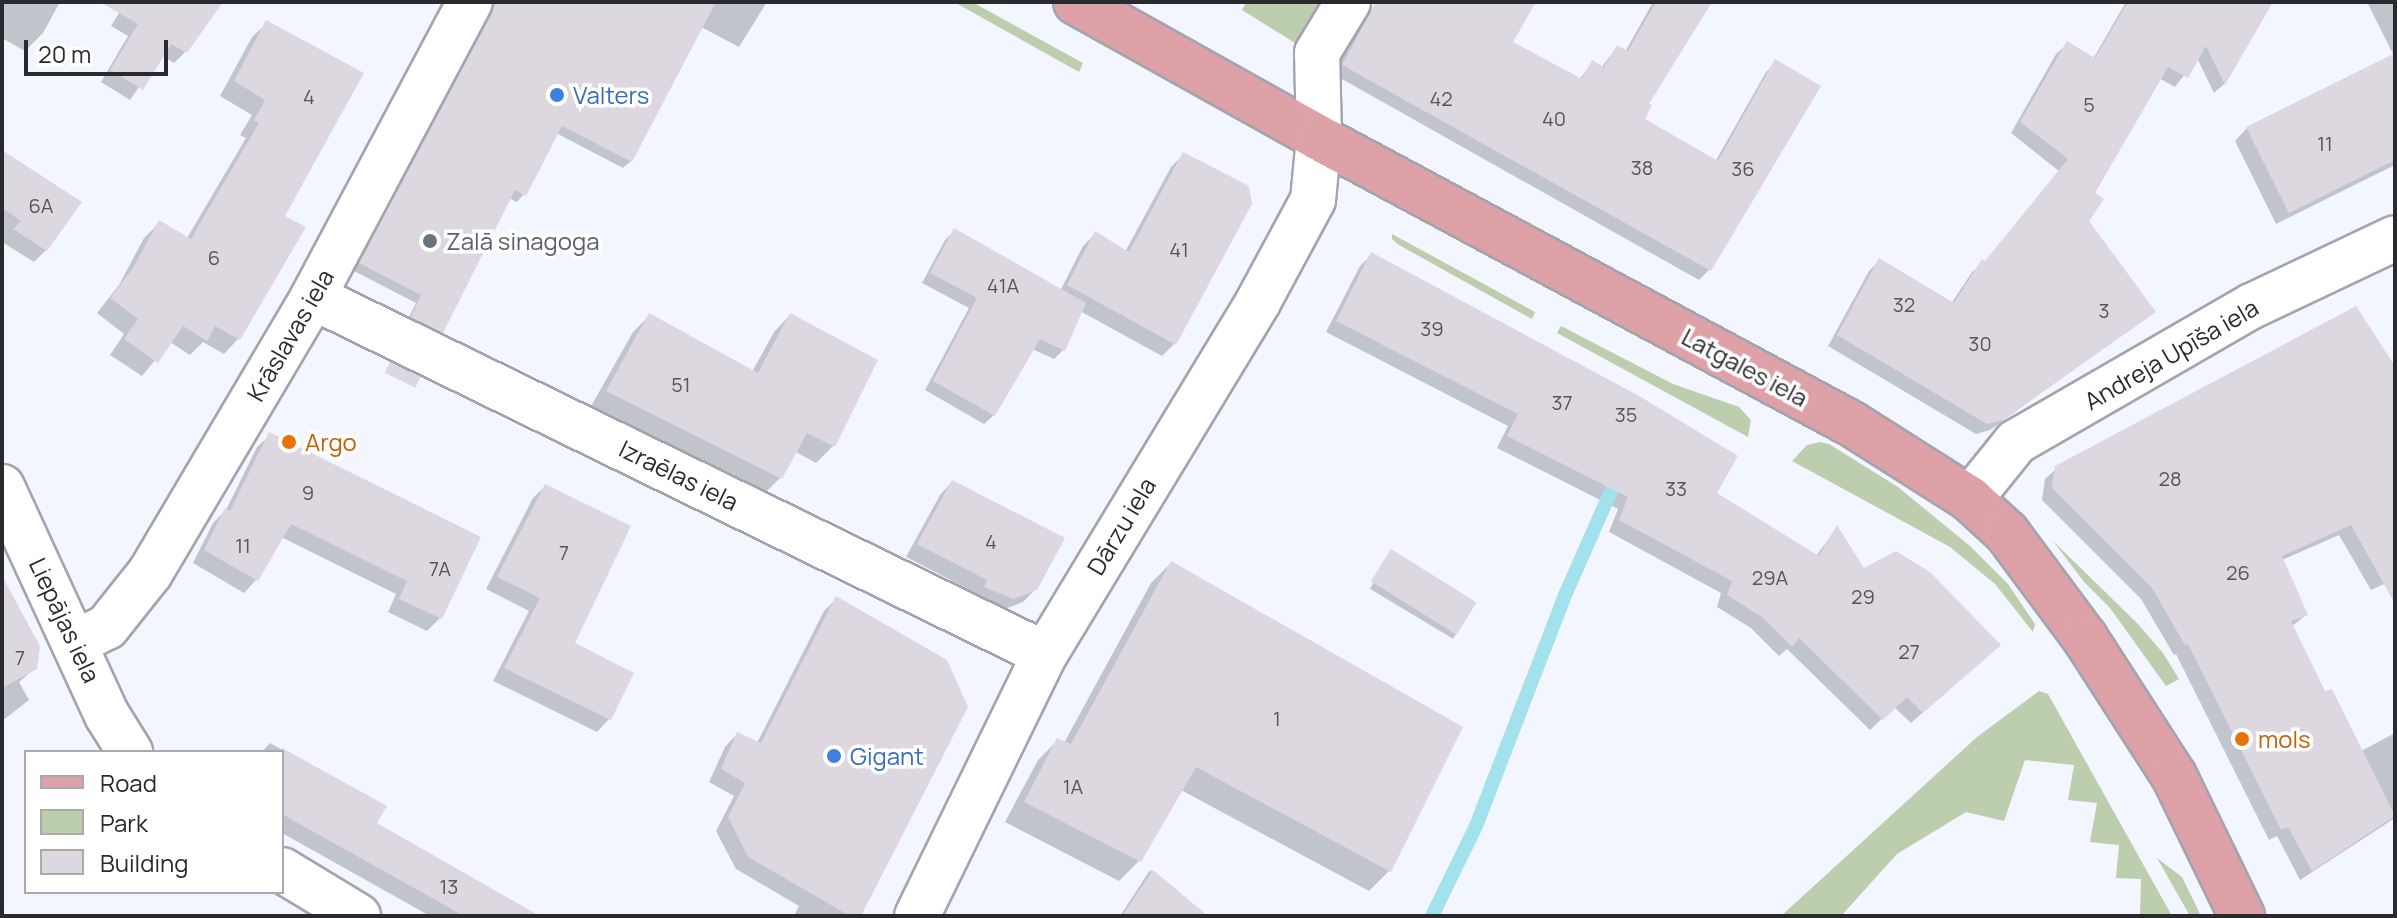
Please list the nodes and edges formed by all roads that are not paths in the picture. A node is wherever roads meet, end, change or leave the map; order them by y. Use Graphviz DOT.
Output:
graph roads {
  1 [pos="470,2"];
  2 [pos="1076,2"];
  3 [pos="1348,2"];
  4 [pos="1319,138"];
  5 [pos="2395,238"];
  6 [pos="313,297"];
  7 [pos="2,487"];
  8 [pos="1970,499"];
  9 [pos="77,642"];
  10 [pos="1045,654"];
  11 [pos="129,750"];
  12 [pos="284,871"];
  13 [pos="358,916"];
  14 [pos="917,916"];
  15 [pos="2242,916"];
  1 -- 6 [label="street, Krāslavas iela"];
  2 -- 4 [label="main road, Latgales iela"];
  3 -- 4 [label="street, Dārzu iela"];
  4 -- 8 [label="main road, Latgales iela"];
  4 -- 10 [label="street, Dārzu iela"];
  5 -- 8 [label="street, Andreja Upīša iela"];
  6 -- 9 [label="street, Krāslavas iela"];
  6 -- 10 [label="street, Izraēlas iela"];
  7 -- 9 [label="street, Liepājas iela"];
  8 -- 15 [label="main road, Latgales iela"];
  9 -- 11 [label="street, Liepājas iela"];
  10 -- 14 [label="street, Dārzu iela"];
  12 -- 13 [label="street"];
}
